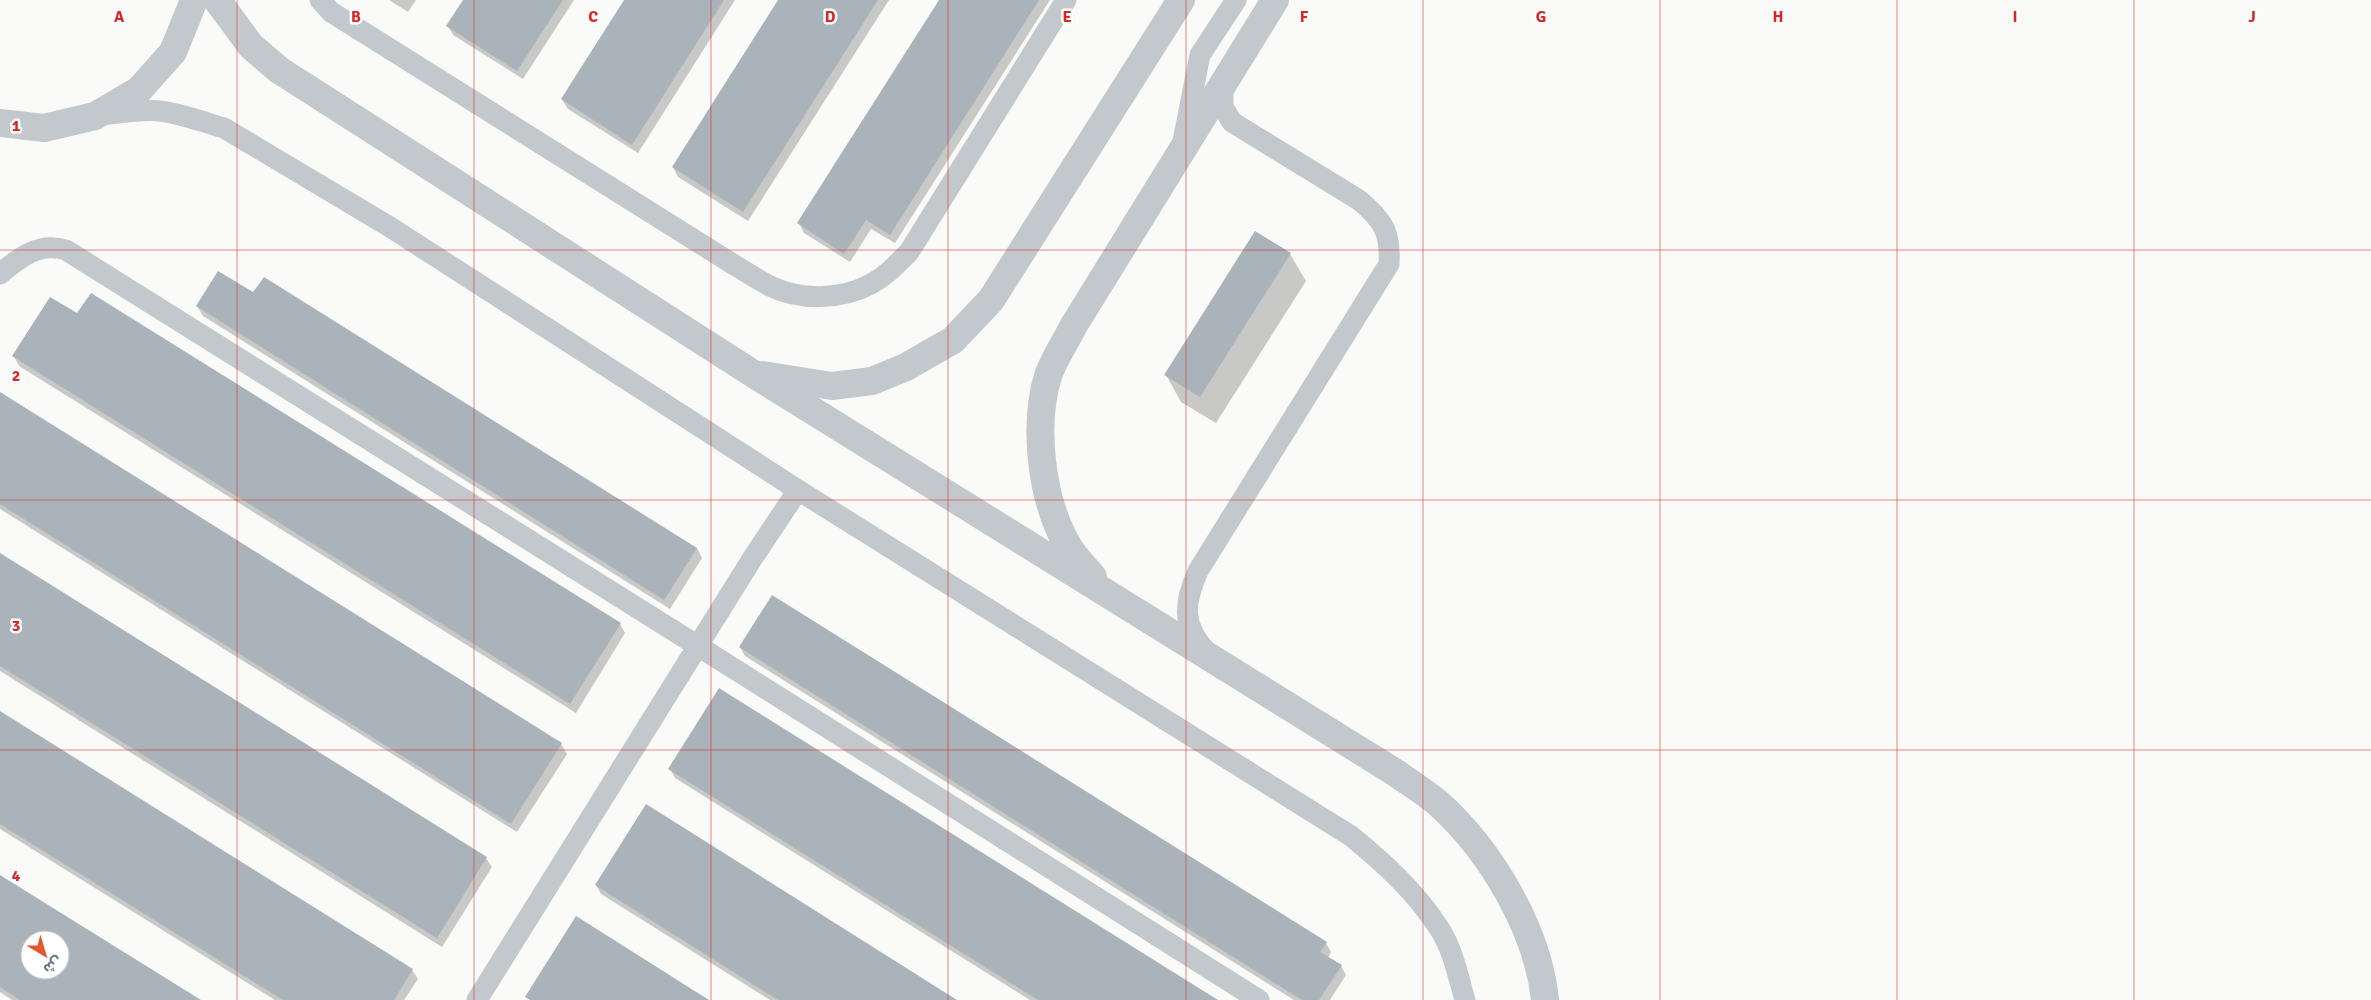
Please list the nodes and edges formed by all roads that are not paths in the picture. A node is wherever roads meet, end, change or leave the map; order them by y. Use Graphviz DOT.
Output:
graph roads {
  1 [pos="194,0"];
  2 [pos="217,0"];
  3 [pos="320,0"];
  4 [pos="1066,0"];
  5 [pos="1181,0"];
  6 [pos="1236,0"];
  7 [pos="1275,0"];
  8 [pos="1224,80"];
  9 [pos="95,116"];
  10 [pos="0,123"];
  11 [pos="44,128"];
  12 [pos="0,145"];
  13 [pos="1181,149"];
  14 [pos="0,274"];
  15 [pos="752,373"];
  16 [pos="798,490"];
  17 [pos="1107,594"];
  18 [pos="698,646"];
  19 [pos="1216,662"];
  20 [pos="477,1000"];
  21 [pos="1259,1000"];
  22 [pos="1465,1000"];
  23 [pos="1545,1000"];
  1 -- 9 [label="street"];
  2 -- 15 [label="street"];
  3 -- 4 [label="lane"];
  5 -- 15 [label="street"];
  6 -- 13 [label="lane"];
  7 -- 8 [label="street"];
  8 -- 13 [label="street"];
  8 -- 19 [label="lane"];
  9 -- 11 [label="street"];
  9 -- 16 [label="lane"];
  10 -- 11 [label="street"];
  11 -- 12 [label="street"];
  13 -- 17 [label="street"];
  14 -- 18 [label="lane"];
  15 -- 17 [label="street"];
  16 -- 18 [label="lane"];
  16 -- 22 [label="lane"];
  17 -- 19 [label="street"];
  18 -- 20 [label="lane"];
  18 -- 21 [label="lane"];
  19 -- 23 [label="street"];
}
